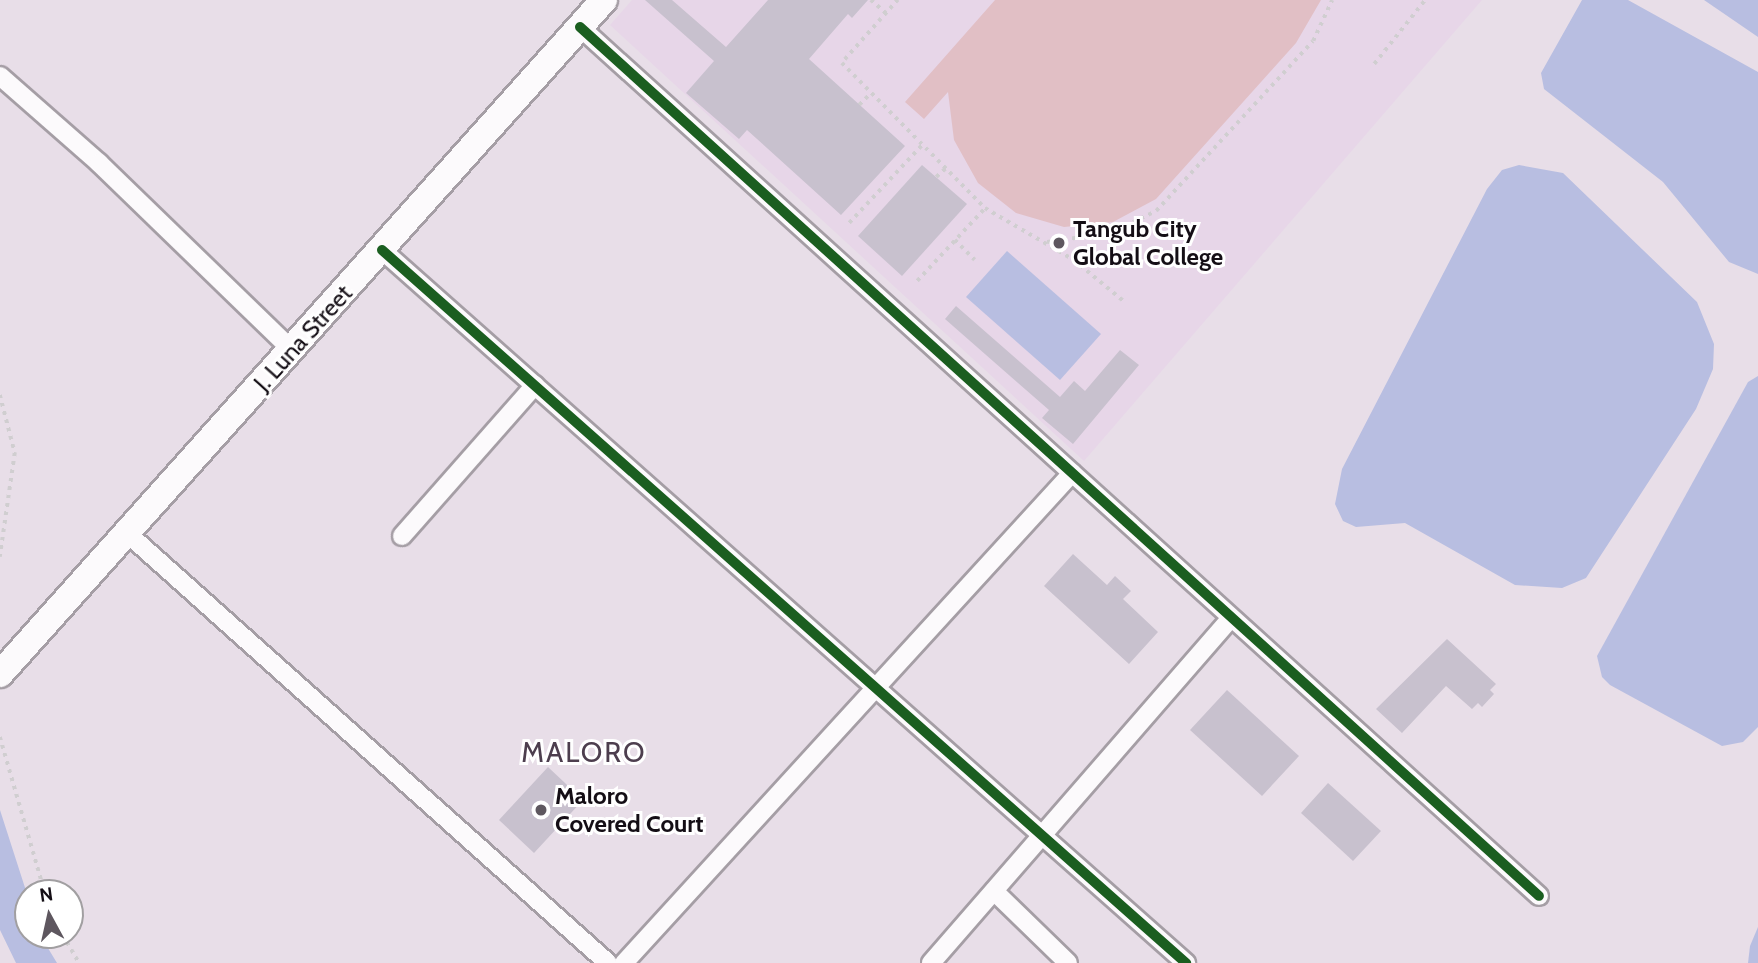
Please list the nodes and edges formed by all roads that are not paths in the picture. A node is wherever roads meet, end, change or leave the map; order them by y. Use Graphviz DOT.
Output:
graph roads {
  1 [pos="604,0"];
  2 [pos="580,27"];
  3 [pos="0,76"];
  4 [pos="382,250"];
  5 [pos="292,350"];
  6 [pos="535,385"];
  7 [pos="1072,473"];
  8 [pos="127,533"];
  9 [pos="402,536"];
  10 [pos="1231,618"];
  11 [pos="0,674"];
  12 [pos="877,687"];
  13 [pos="1044,833"];
  14 [pos="994,891"];
  15 [pos="1539,897"];
  16 [pos="608,963"];
  17 [pos="624,963"];
  18 [pos="931,963"];
  19 [pos="1068,963"];
  20 [pos="1186,963"];
  1 -- 2 [label="street, J. Luna Street"];
  2 -- 4 [label="street, J. Luna Street"];
  2 -- 7 [label="street"];
  3 -- 5 [label="street"];
  4 -- 5 [label="street, J. Luna Street"];
  4 -- 6 [label="street"];
  5 -- 8 [label="street, J. Luna Street"];
  6 -- 9 [label="street"];
  6 -- 12 [label="street"];
  7 -- 10 [label="street"];
  7 -- 12 [label="street"];
  8 -- 11 [label="street, J. Luna Street"];
  8 -- 16 [label="street"];
  10 -- 13 [label="street"];
  10 -- 15 [label="street"];
  12 -- 13 [label="street"];
  12 -- 17 [label="street"];
  13 -- 14 [label="street"];
  13 -- 20 [label="street"];
  14 -- 18 [label="street"];
  14 -- 19 [label="street"];
}
